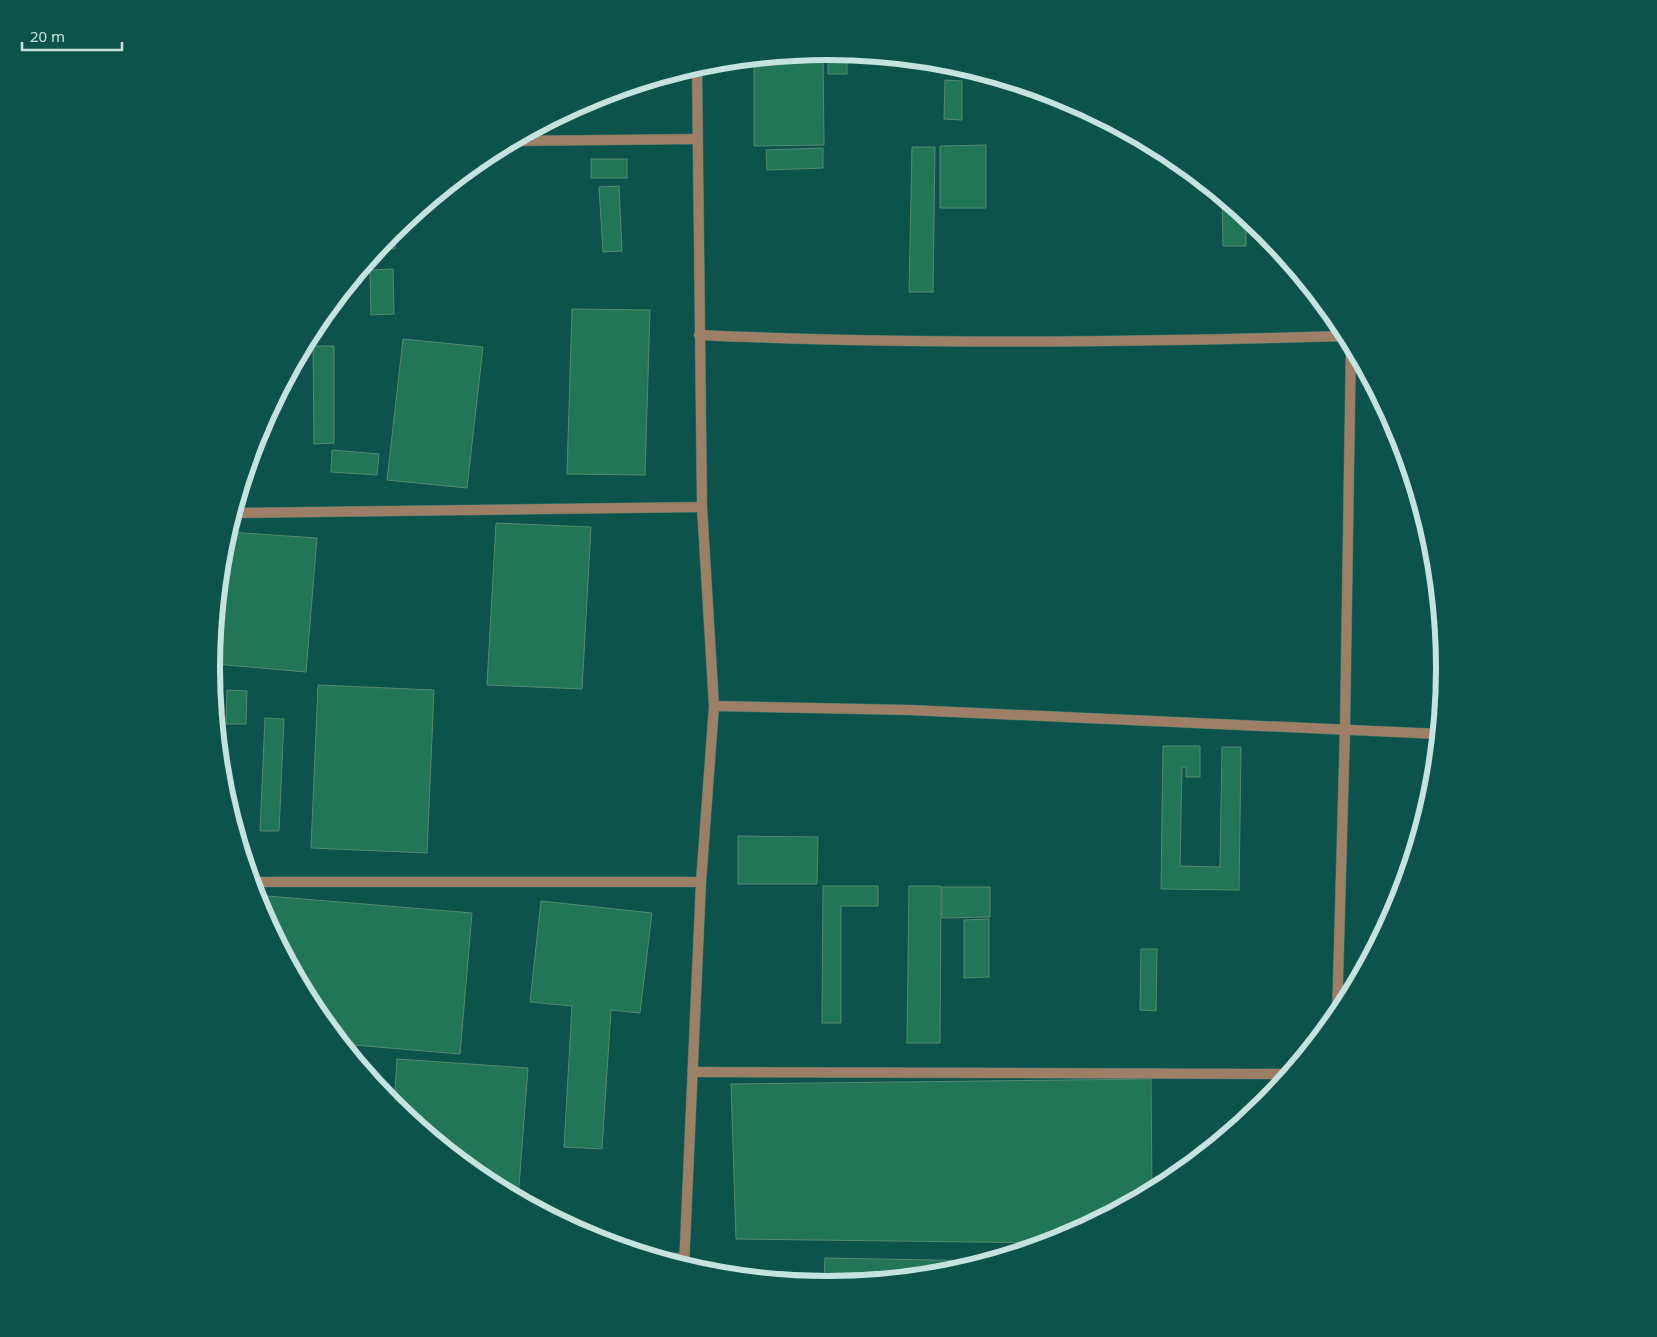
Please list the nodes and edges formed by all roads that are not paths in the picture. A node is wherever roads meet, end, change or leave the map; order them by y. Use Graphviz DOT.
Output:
graph roads {
  1 [pos="697,75"];
  2 [pos="697,139"];
  3 [pos="526,141"];
  4 [pos="699,335"];
  5 [pos="1338,336"];
  6 [pos="1351,357"];
  7 [pos="702,507"];
  8 [pos="241,513"];
  9 [pos="714,706"];
  10 [pos="1345,728"];
  11 [pos="1433,734"];
  12 [pos="259,882"];
  13 [pos="701,882"];
  14 [pos="1336,1003"];
  15 [pos="693,1072"];
  16 [pos="1282,1074"];
  17 [pos="684,1259"];
  1 -- 2 [label="street"];
  2 -- 3 [label="street"];
  2 -- 4 [label="street"];
  4 -- 5 [label="street"];
  4 -- 7 [label="street"];
  6 -- 10 [label="street"];
  7 -- 8 [label="street"];
  7 -- 9 [label="street"];
  9 -- 10 [label="street"];
  9 -- 13 [label="street"];
  10 -- 11 [label="street"];
  10 -- 14 [label="street"];
  12 -- 13 [label="street"];
  13 -- 15 [label="street"];
  15 -- 16 [label="street"];
  15 -- 17 [label="street"];
}
